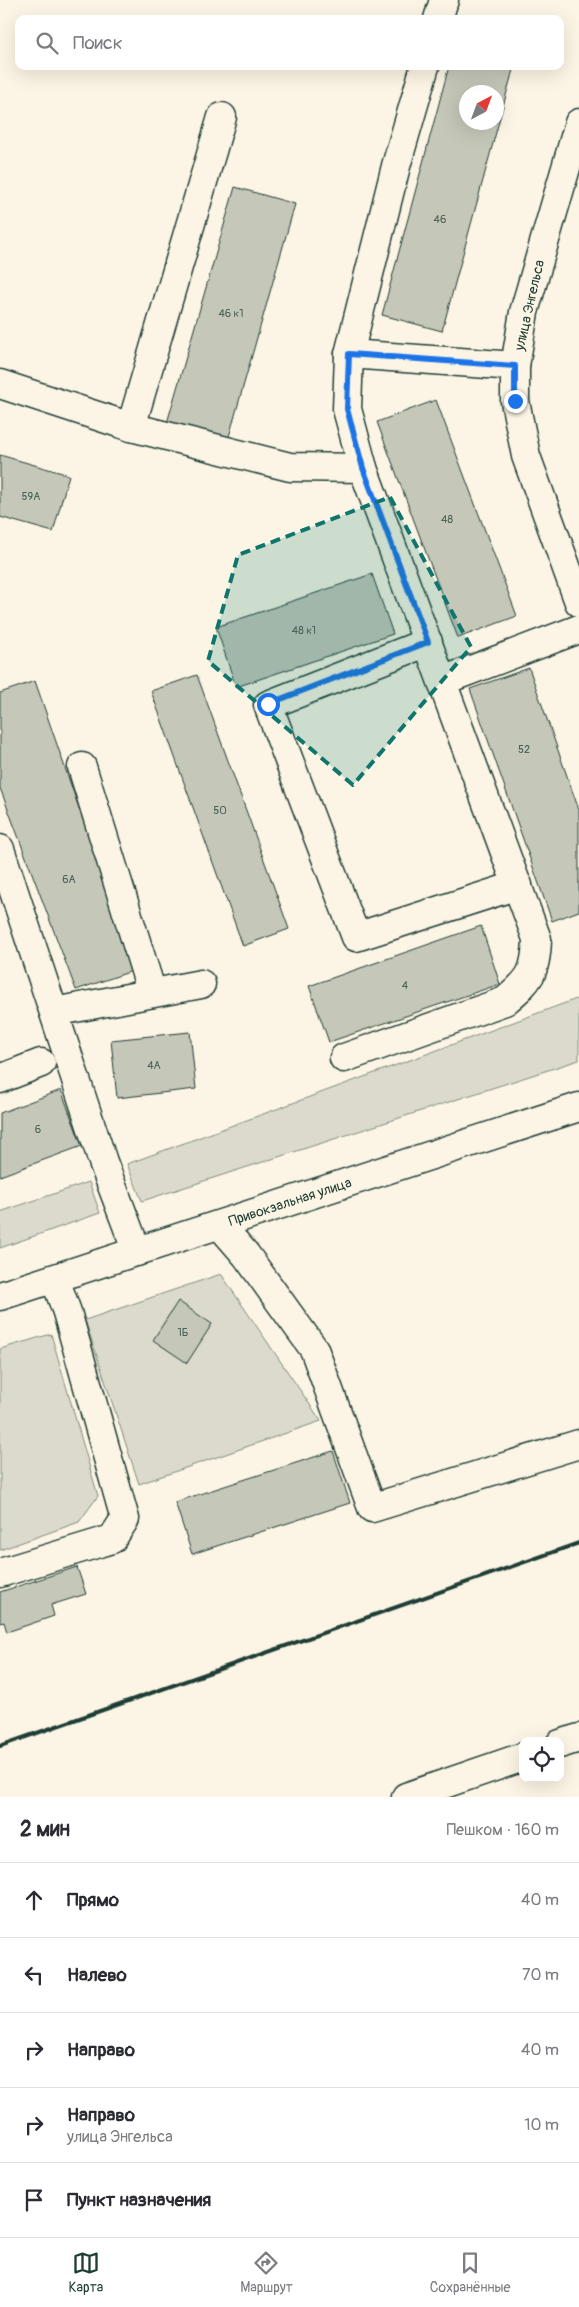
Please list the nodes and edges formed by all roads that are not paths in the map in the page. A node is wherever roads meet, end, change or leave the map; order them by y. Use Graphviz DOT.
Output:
graph roads {
  1 [pos="444,0"];
  2 [pos="439,15"];
  3 [pos="424,70"];
  4 [pos="222,117"];
  5 [pos="579,123"];
  6 [pos="349,354"];
  7 [pos="515,366"];
  8 [pos="0,384"];
  9 [pos="131,428"];
  10 [pos="363,468"];
  11 [pos="579,602"];
  12 [pos="579,629"];
  13 [pos="428,642"];
  14 [pos="442,681"];
  15 [pos="82,767"];
  16 [pos="0,849"];
  17 [pos="518,885"];
  18 [pos="201,984"];
  19 [pos="152,993"];
  20 [pos="54,1012"];
  21 [pos="344,1058"];
  22 [pos="41,1063"];
  23 [pos="0,1079"];
  24 [pos="579,1107"];
  25 [pos="220,1225"];
  26 [pos="137,1252"];
  27 [pos="55,1279"];
  28 [pos="0,1296"];
  29 [pos="579,1444"];
  30 [pos="0,1573"];
  31 [pos="579,1738"];
  32 [pos="564,1743"];
  33 [pos="519,1758"];
  34 [pos="406,1797"];
  1 -- 2 [label="street"];
  3 -- 6 [label="street"];
  4 -- 9 [label="street"];
  5 -- 7 [label="street, улица Энгельса"];
  6 -- 7 [label="street"];
  6 -- 10 [label="street"];
  7 -- 11 [label="street, улица Энгельса"];
  8 -- 9 [label="street"];
  9 -- 10 [label="street"];
  10 -- 13 [label="street"];
  12 -- 14 [label="street"];
  13 -- 14 [label="street"];
  13 -- 17 [label="street"];
  14 -- 17 [label="street"];
  15 -- 19 [label="street"];
  16 -- 20 [label="street"];
  17 -- 21 [label="street"];
  18 -- 19 [label="street"];
  19 -- 20 [label="street"];
  20 -- 26 [label="street"];
  22 -- 23 [label="street"];
  24 -- 25 [label="street, Привокзальная улица"];
  25 -- 26 [label="street, Привокзальная улица"];
  25 -- 29 [label="street"];
  26 -- 27 [label="street, Привокзальная улица"];
  27 -- 28 [label="street, Привокзальная улица"];
  27 -- 30 [label="street"];
  31 -- 32 [label="street"];
  33 -- 34 [label="street"];
}
